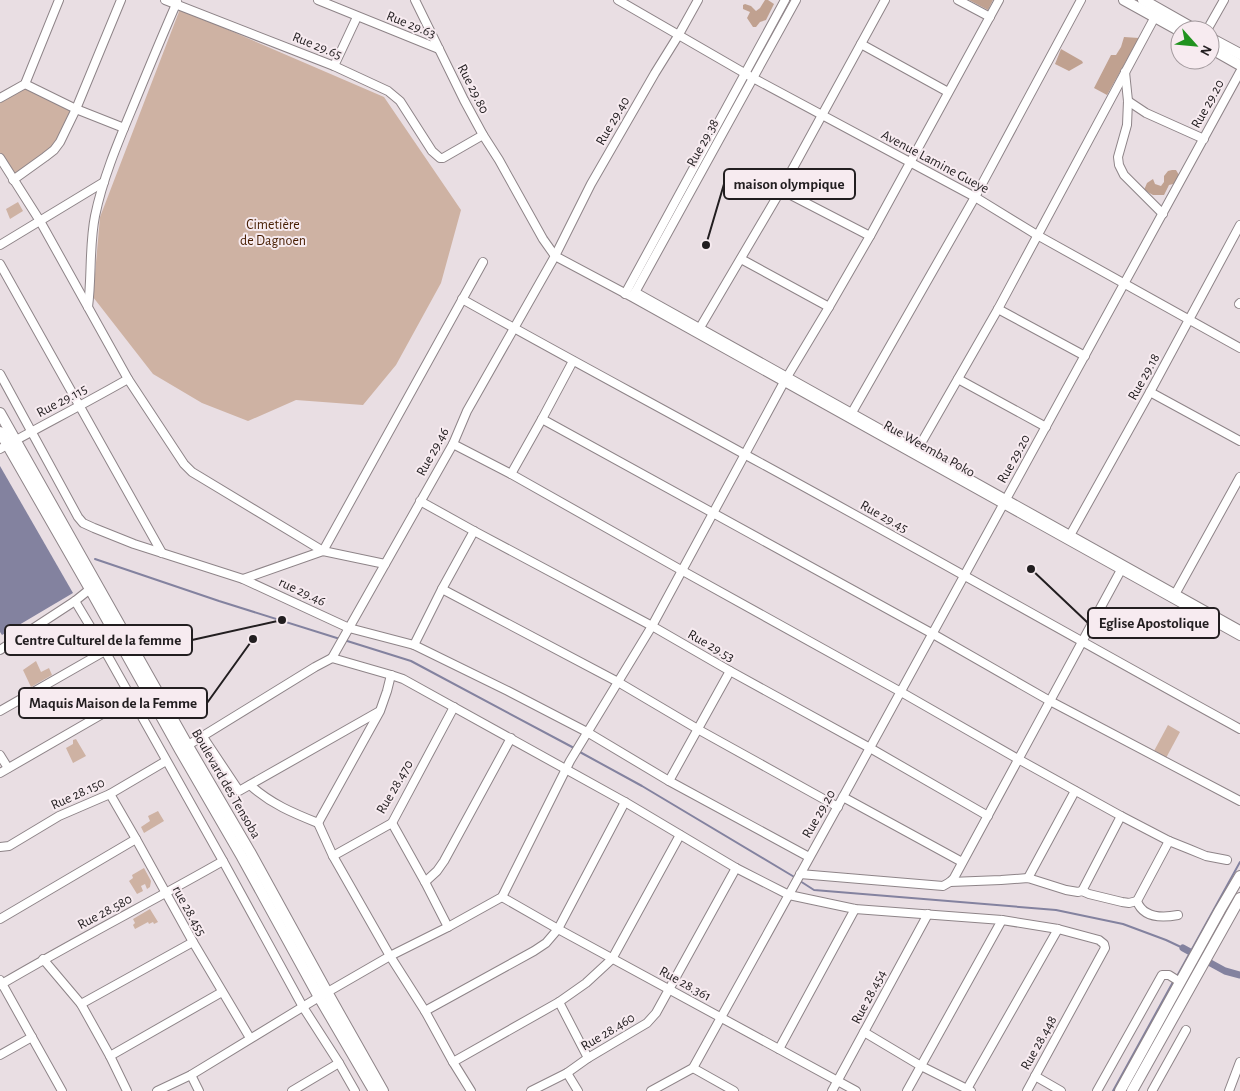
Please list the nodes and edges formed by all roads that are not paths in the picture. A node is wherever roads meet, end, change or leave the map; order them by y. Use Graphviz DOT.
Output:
graph roads {
  1 [pos="59,0"];
  2 [pos="121,0"];
  3 [pos="165,0"];
  4 [pos="318,0"];
  5 [pos="415,0"];
  6 [pos="618,0"];
  7 [pos="698,0"];
  8 [pos="785,0"];
  9 [pos="796,0"];
  10 [pos="885,0"];
  11 [pos="958,0"];
  12 [pos="999,0"];
  13 [pos="1081,0"];
  14 [pos="1124,0"];
  15 [pos="1224,0"];
  16 [pos="177,2"];
  17 [pos="1151,7"];
  18 [pos="356,16"];
  19 [pos="990,17"];
  20 [pos="1176,20"];
  21 [pos="1213,20"];
  22 [pos="1170,23"];
  23 [pos="678,36"];
  24 [pos="1220,43"];
  25 [pos="861,44"];
  26 [pos="439,49"];
  27 [pos="1220,54"];
  28 [pos="1240,54"];
  29 [pos="1240,65"];
  30 [pos="334,66"];
  31 [pos="1125,72"];
  32 [pos="1240,72"];
  33 [pos="745,73"];
  34 [pos="753,78"];
  35 [pos="25,84"];
  36 [pos="948,92"];
  37 [pos="0,98"];
  38 [pos="1128,101"];
  39 [pos="76,109"];
  40 [pos="822,115"];
  41 [pos="124,128"];
  42 [pos="483,135"];
  43 [pos="1204,138"];
  44 [pos="432,151"];
  45 [pos="0,158"];
  46 [pos="910,162"];
  47 [pos="13,180"];
  48 [pos="104,182"];
  49 [pos="781,190"];
  50 [pos="975,197"];
  51 [pos="1163,214"];
  52 [pos="40,222"];
  53 [pos="1240,225"];
  54 [pos="1037,235"];
  55 [pos="870,236"];
  56 [pos="1232,240"];
  57 [pos="0,245"];
  58 [pos="1240,245"];
  59 [pos="554,256"];
  60 [pos="741,259"];
  61 [pos="483,262"];
  62 [pos="0,264"];
  63 [pos="1124,284"];
  64 [pos="630,294"];
  65 [pos="462,299"];
  66 [pos="88,307"];
  67 [pos="830,307"];
  68 [pos="998,309"];
  69 [pos="1189,320"];
  70 [pos="514,329"];
  71 [pos="698,331"];
  72 [pos="1240,348"];
  73 [pos="1085,356"];
  74 [pos="573,361"];
  75 [pos="0,374"];
  76 [pos="128,379"];
  77 [pos="958,379"];
  78 [pos="785,380"];
  79 [pos="1150,392"];
  80 [pos="80,406"];
  81 [pos="0,413"];
  82 [pos="850,416"];
  83 [pos="542,419"];
  84 [pos="1046,427"];
  85 [pos="32,431"];
  86 [pos="0,432"];
  87 [pos="1240,440"];
  88 [pos="453,444"];
  89 [pos="7,445"];
  90 [pos="916,452"];
  91 [pos="745,454"];
  92 [pos="511,474"];
  93 [pos="1240,477"];
  94 [pos="420,500"];
  95 [pos="1005,502"];
  96 [pos="713,512"];
  97 [pos="474,531"];
  98 [pos="1068,538"];
  99 [pos="324,551"];
  100 [pos="162,553"];
  101 [pos="385,564"];
  102 [pos="681,570"];
  103 [pos="1122,570"];
  104 [pos="964,576"];
  105 [pos="243,578"];
  106 [pos="90,589"];
  107 [pos="442,589"];
  108 [pos="1174,596"];
  109 [pos="75,601"];
  110 [pos="652,626"];
  111 [pos="350,628"];
  112 [pos="1239,632"];
  113 [pos="933,634"];
  114 [pos="1082,643"];
  115 [pos="414,645"];
  116 [pos="1,648"];
  117 [pos="105,651"];
  118 [pos="332,658"];
  119 [pos="730,672"];
  120 [pos="391,675"];
  121 [pos="618,682"];
  122 [pos="901,692"];
  123 [pos="130,698"];
  124 [pos="1050,701"];
  125 [pos="454,707"];
  126 [pos="380,711"];
  127 [pos="0,712"];
  128 [pos="1240,729"];
  129 [pos="698,730"];
  130 [pos="585,735"];
  131 [pos="202,737"];
  132 [pos="510,738"];
  133 [pos="184,748"];
  134 [pos="870,748"];
  135 [pos="0,755"];
  136 [pos="1018,760"];
  137 [pos="166,761"];
  138 [pos="568,765"];
  139 [pos="8,768"];
  140 [pos="0,773"];
  141 [pos="669,782"];
  142 [pos="250,785"];
  143 [pos="1075,791"];
  144 [pos="110,794"];
  145 [pos="843,797"];
  146 [pos="1240,800"];
  147 [pos="625,802"];
  148 [pos="838,807"];
  149 [pos="988,816"];
  150 [pos="1121,816"];
  151 [pos="318,823"];
  152 [pos="392,823"];
  153 [pos="680,835"];
  154 [pos="136,838"];
  155 [pos="1169,840"];
  156 [pos="0,846"];
  157 [pos="333,856"];
  158 [pos="809,858"];
  159 [pos="1227,860"];
  160 [pos="223,861"];
  161 [pos="962,862"];
  162 [pos="736,868"];
  163 [pos="800,874"];
  164 [pos="1240,876"];
  165 [pos="1028,878"];
  166 [pos="425,882"];
  167 [pos="950,882"];
  168 [pos="1082,891"];
  169 [pos="165,894"];
  170 [pos="789,895"];
  171 [pos="502,897"];
  172 [pos="1240,898"];
  173 [pos="1137,901"];
  174 [pos="855,909"];
  175 [pos="928,914"];
  176 [pos="1178,915"];
  177 [pos="0,919"];
  178 [pos="1002,920"];
  179 [pos="448,927"];
  180 [pos="558,929"];
  181 [pos="1058,929"];
  182 [pos="193,942"];
  183 [pos="1206,947"];
  184 [pos="390,956"];
  185 [pos="43,959"];
  186 [pos="612,959"];
  187 [pos="1192,972"];
  188 [pos="1180,982"];
  189 [pos="1,983"];
  190 [pos="669,989"];
  191 [pos="222,992"];
  192 [pos="323,994"];
  193 [pos="559,1002"];
  194 [pos="81,1004"];
  195 [pos="303,1007"];
  196 [pos="425,1011"];
  197 [pos="721,1018"];
  198 [pos="1186,1030"];
  199 [pos="864,1032"];
  200 [pos="32,1037"];
  201 [pos="250,1038"];
  202 [pos="779,1049"];
  203 [pos="0,1055"];
  204 [pos="110,1056"];
  205 [pos="588,1058"];
  206 [pos="453,1062"];
  207 [pos="1240,1062"];
  208 [pos="339,1064"];
  209 [pos="921,1066"];
  210 [pos="693,1068"];
  211 [pos="567,1072"];
  212 [pos="191,1075"];
  213 [pos="1035,1076"];
  214 [pos="837,1081"];
  215 [pos="969,1090"];
  216 [pos="62,1091"];
  217 [pos="127,1091"];
  218 [pos="157,1091"];
  219 [pos="199,1091"];
  220 [pos="292,1091"];
  221 [pos="355,1091"];
  222 [pos="374,1091"];
  223 [pos="383,1091"];
  224 [pos="471,1091"];
  225 [pos="531,1091"];
  226 [pos="578,1091"];
  227 [pos="651,1091"];
  228 [pos="734,1091"];
  229 [pos="832,1091"];
  230 [pos="856,1091"];
  231 [pos="907,1091"];
  232 [pos="1026,1091"];
  233 [pos="1061,1091"];
  234 [pos="1097,1091"];
  235 [pos="1120,1091"];
  236 [pos="1132,1091"];
  237 [pos="1152,1091"];
  238 [pos="1229,1091"];
  1 -- 35 [label="street"];
  2 -- 39 [label="street"];
  3 -- 16 [label="street, Rue 29.65"];
  4 -- 18 [label="street, Rue 29.63"];
  5 -- 26 [label="street, Rue 29.80"];
  6 -- 23 [label="street, Avenue Lamine Gueye"];
  7 -- 23 [label="street, Rue 29.40"];
  8 -- 33 [label="street"];
  9 -- 34 [label="street, Rue 29.38"];
  10 -- 25 [label="street"];
  11 -- 19 [label="street"];
  12 -- 19 [label="street"];
  13 -- 50 [label="street"];
  14 -- 17 [label="main road"];
  15 -- 21 [label="street"];
  16 -- 30 [label="street, Rue 29.65"];
  16 -- 41 [label="street"];
  17 -- 20 [label="main road"];
  17 -- 22 [label="main road"];
  17 -- 31 [label="street"];
  18 -- 26 [label="street, Rue 29.63"];
  18 -- 30 [label="street"];
  19 -- 36 [label="street"];
  23 -- 33 [label="street, Avenue Lamine Gueye"];
  23 -- 59 [label="street, Rue 29.40"];
  24 -- 28 [label="main road"];
  25 -- 36 [label="street"];
  25 -- 40 [label="street"];
  26 -- 42 [label="street, Rue 29.80"];
  27 -- 29 [label="main road"];
  30 -- 44 [label="street, Rue 29.65"];
  31 -- 38 [label="street"];
  31 -- 54 [label="street"];
  32 -- 43 [label="street, Rue 29.20"];
  33 -- 34 [label="street, Avenue Lamine Gueye"];
  33 -- 64 [label="street"];
  34 -- 40 [label="street, Avenue Lamine Gueye"];
  34 -- 64 [label="street, Rue 29.38"];
  35 -- 37 [label="street"];
  35 -- 39 [label="street"];
  36 -- 46 [label="street"];
  38 -- 43 [label="street"];
  38 -- 51 [label="street"];
  39 -- 41 [label="street"];
  39 -- 47 [label="street"];
  40 -- 46 [label="street, Avenue Lamine Gueye"];
  40 -- 49 [label="street"];
  41 -- 48 [label="street"];
  42 -- 44 [label="street, Rue 29.80"];
  42 -- 59 [label="street"];
  43 -- 51 [label="street, Rue 29.20"];
  45 -- 47 [label="street"];
  46 -- 50 [label="street, Avenue Lamine Gueye"];
  46 -- 55 [label="street"];
  47 -- 52 [label="street"];
  48 -- 52 [label="street"];
  48 -- 66 [label="street"];
  49 -- 55 [label="street"];
  49 -- 60 [label="street"];
  50 -- 54 [label="street, Avenue Lamine Gueye"];
  50 -- 82 [label="street"];
  51 -- 63 [label="street, Rue 29.20"];
  52 -- 57 [label="street"];
  52 -- 66 [label="street"];
  53 -- 56 [label="street, Rue 29.18"];
  54 -- 63 [label="street, Avenue Lamine Gueye"];
  54 -- 68 [label="street"];
  55 -- 67 [label="street"];
  56 -- 58 [label="street"];
  56 -- 69 [label="street, Rue 29.18"];
  59 -- 64 [label="street, Rue Weemba Poko"];
  59 -- 70 [label="street, Rue 29.46"];
  60 -- 67 [label="street"];
  60 -- 71 [label="street"];
  61 -- 65 [label="street"];
  62 -- 80 [label="street"];
  63 -- 69 [label="street, Avenue Lamine Gueye"];
  63 -- 73 [label="street, Rue 29.20"];
  64 -- 71 [label="street, Rue Weemba Poko"];
  65 -- 70 [label="street, Rue 29.45"];
  65 -- 99 [label="street"];
  66 -- 76 [label="street"];
  67 -- 78 [label="street"];
  68 -- 73 [label="street"];
  68 -- 77 [label="street"];
  69 -- 72 [label="street, Avenue Lamine Gueye"];
  69 -- 79 [label="street, Rue 29.18"];
  70 -- 74 [label="street, Rue 29.45"];
  70 -- 88 [label="street, Rue 29.46"];
  71 -- 78 [label="street, Rue Weemba Poko"];
  73 -- 84 [label="street, Rue 29.20"];
  74 -- 83 [label="street"];
  74 -- 91 [label="street, Rue 29.45"];
  75 -- 85 [label="street, rue 29.46"];
  76 -- 80 [label="street, Rue 29.115"];
  76 -- 99 [label="street"];
  77 -- 84 [label="street"];
  77 -- 90 [label="street"];
  78 -- 82 [label="street, Rue Weemba Poko"];
  78 -- 91 [label="street"];
  79 -- 87 [label="street"];
  79 -- 98 [label="street, Rue 29.18"];
  80 -- 85 [label="street, Rue 29.115"];
  80 -- 100 [label="street"];
  81 -- 89 [label="main road, Boulevard des Tensoba"];
  82 -- 90 [label="street, Rue Weemba Poko"];
  83 -- 92 [label="street"];
  83 -- 96 [label="street"];
  84 -- 95 [label="street, Rue 29.20"];
  85 -- 89 [label="street, Rue 29.115"];
  85 -- 100 [label="street, rue 29.46"];
  86 -- 89 [label="main road, Boulevard des Tensoba"];
  88 -- 92 [label="street"];
  88 -- 94 [label="street, Rue 29.46"];
  89 -- 106 [label="main road, Boulevard des Tensoba"];
  89 -- 133 [label="main road, Boulevard des Tensoba"];
  90 -- 95 [label="street, Rue Weemba Poko"];
  91 -- 96 [label="street"];
  91 -- 104 [label="street, Rue 29.45"];
  92 -- 102 [label="street"];
  93 -- 108 [label="street"];
  94 -- 97 [label="street, Rue 29.53"];
  94 -- 101 [label="street, Rue 29.46"];
  95 -- 98 [label="street, Rue Weemba Poko"];
  95 -- 104 [label="street, Rue 29.20"];
  96 -- 102 [label="street"];
  96 -- 113 [label="street"];
  97 -- 107 [label="street"];
  97 -- 110 [label="street, Rue 29.53"];
  98 -- 103 [label="street, Rue Weemba Poko"];
  98 -- 108 [label="street, Rue Weemba Poko"];
  99 -- 101 [label="street"];
  99 -- 105 [label="street"];
  100 -- 105 [label="street, rue 29.46"];
  101 -- 111 [label="street, Rue 29.46"];
  102 -- 110 [label="street"];
  102 -- 122 [label="street"];
  103 -- 108 [label="street, Rue Weemba Poko"];
  103 -- 114 [label="street"];
  104 -- 113 [label="street, Rue 29.20"];
  104 -- 114 [label="street, Rue 29.45"];
  105 -- 111 [label="street, rue 29.46"];
  106 -- 109 [label="street"];
  106 -- 133 [label="main road, Boulevard des Tensoba"];
  107 -- 115 [label="street"];
  107 -- 121 [label="street"];
  108 -- 112 [label="street, Rue Weemba Poko"];
  109 -- 116 [label="street"];
  109 -- 117 [label="street"];
  110 -- 119 [label="street, Rue 29.53"];
  110 -- 121 [label="street"];
  111 -- 115 [label="street, rue 29.46"];
  111 -- 118 [label="street, Rue 29.46"];
  113 -- 122 [label="street, Rue 29.20"];
  113 -- 124 [label="street"];
  114 -- 124 [label="street"];
  114 -- 128 [label="street, Rue 29.45"];
  115 -- 130 [label="street, rue 29.46"];
  117 -- 123 [label="street"];
  117 -- 127 [label="street"];
  118 -- 120 [label="street"];
  118 -- 131 [label="street"];
  119 -- 129 [label="street"];
  119 -- 134 [label="street, Rue 29.53"];
  120 -- 125 [label="street"];
  120 -- 126 [label="street"];
  121 -- 129 [label="street"];
  121 -- 130 [label="street"];
  122 -- 134 [label="street, Rue 29.20"];
  122 -- 136 [label="street"];
  123 -- 137 [label="street"];
  123 -- 139 [label="street"];
  124 -- 136 [label="street"];
  124 -- 146 [label="street"];
  125 -- 132 [label="street"];
  125 -- 152 [label="street, Rue 28.470"];
  126 -- 142 [label="street"];
  126 -- 151 [label="street"];
  129 -- 141 [label="street"];
  129 -- 148 [label="street"];
  130 -- 138 [label="street"];
  130 -- 141 [label="street, rue 29.46"];
  131 -- 133 [label="street"];
  131 -- 142 [label="street"];
  132 -- 138 [label="street"];
  132 -- 166 [label="street"];
  133 -- 192 [label="main road, Boulevard des Tensoba"];
  134 -- 145 [label="street, Rue 29.20"];
  134 -- 149 [label="street, Rue 29.53"];
  135 -- 139 [label="street"];
  136 -- 143 [label="street"];
  136 -- 149 [label="street"];
  137 -- 144 [label="street, Rue 28.150"];
  137 -- 160 [label="street"];
  138 -- 147 [label="street"];
  138 -- 171 [label="street"];
  139 -- 140 [label="street"];
  141 -- 158 [label="street, rue 29.46"];
  142 -- 151 [label="street"];
  143 -- 150 [label="street"];
  143 -- 165 [label="street"];
  144 -- 154 [label="street, rue 28.455"];
  144 -- 156 [label="street, Rue 28.150"];
  145 -- 148 [label="street, Rue 29.20"];
  145 -- 161 [label="street"];
  147 -- 153 [label="street"];
  147 -- 180 [label="street"];
  148 -- 158 [label="street, Rue 29.20"];
  149 -- 161 [label="street"];
  150 -- 155 [label="street"];
  150 -- 168 [label="street"];
  151 -- 157 [label="street"];
  152 -- 157 [label="street, Rue 28.470"];
  152 -- 166 [label="street"];
  153 -- 162 [label="street"];
  153 -- 186 [label="street"];
  154 -- 169 [label="street, rue 28.455"];
  154 -- 177 [label="street"];
  155 -- 159 [label="street"];
  155 -- 173 [label="street"];
  157 -- 184 [label="street"];
  158 -- 163 [label="street, Rue 29.20"];
  160 -- 169 [label="street, Rue 28.580"];
  160 -- 195 [label="street"];
  161 -- 167 [label="street"];
  162 -- 170 [label="street"];
  162 -- 190 [label="street, Rue 28.460"];
  163 -- 167 [label="street"];
  163 -- 170 [label="street"];
  164 -- 183 [label="main road"];
  165 -- 167 [label="street"];
  165 -- 168 [label="street"];
  166 -- 179 [label="street"];
  168 -- 173 [label="street"];
  169 -- 182 [label="street, rue 28.455"];
  169 -- 185 [label="street, Rue 28.580"];
  170 -- 174 [label="street"];
  170 -- 197 [label="street"];
  171 -- 179 [label="street"];
  171 -- 180 [label="street, Rue 28.361"];
  172 -- 183 [label="main road"];
  173 -- 176 [label="street"];
  174 -- 175 [label="street"];
  174 -- 202 [label="street"];
  175 -- 178 [label="street"];
  175 -- 199 [label="street, Rue 28.454"];
  178 -- 181 [label="street"];
  178 -- 209 [label="street"];
  179 -- 184 [label="street"];
  180 -- 186 [label="street, Rue 28.361"];
  180 -- 196 [label="street"];
  181 -- 213 [label="street, Rue 28.448"];
  181 -- 215 [label="street"];
  182 -- 191 [label="street, rue 28.455"];
  182 -- 194 [label="street"];
  183 -- 187 [label="main road"];
  184 -- 192 [label="street"];
  184 -- 196 [label="street"];
  185 -- 189 [label="street, Rue 28.580"];
  185 -- 194 [label="street"];
  186 -- 190 [label="street, Rue 28.361"];
  186 -- 193 [label="street"];
  187 -- 188 [label="main road"];
  187 -- 236 [label="main road"];
  188 -- 234 [label="street"];
  188 -- 235 [label="main road"];
  189 -- 200 [label="street"];
  190 -- 197 [label="street, Rue 28.361"];
  190 -- 205 [label="street, Rue 28.460"];
  191 -- 201 [label="street, rue 28.455"];
  191 -- 204 [label="street"];
  192 -- 195 [label="street"];
  192 -- 222 [label="main road, Boulevard des Tensoba"];
  192 -- 223 [label="main road, Boulevard des Tensoba"];
  193 -- 205 [label="street"];
  193 -- 206 [label="street"];
  194 -- 204 [label="street"];
  195 -- 201 [label="street"];
  195 -- 208 [label="street"];
  196 -- 206 [label="street"];
  197 -- 202 [label="street, Rue 28.361"];
  197 -- 210 [label="street"];
  198 -- 237 [label="street"];
  199 -- 209 [label="street"];
  199 -- 214 [label="street, Rue 28.454"];
  200 -- 203 [label="street"];
  200 -- 216 [label="street"];
  201 -- 212 [label="street"];
  202 -- 214 [label="street, Rue 28.361"];
  204 -- 217 [label="street"];
  205 -- 211 [label="street, Rue 28.460"];
  206 -- 224 [label="street"];
  207 -- 238 [label="street"];
  208 -- 220 [label="street"];
  208 -- 221 [label="street"];
  209 -- 215 [label="street"];
  209 -- 231 [label="street"];
  210 -- 227 [label="street"];
  210 -- 228 [label="street"];
  211 -- 225 [label="street, Rue 28.460"];
  211 -- 226 [label="street"];
  212 -- 218 [label="street"];
  212 -- 219 [label="street"];
  213 -- 232 [label="street, Rue 28.448"];
  213 -- 233 [label="street"];
  214 -- 229 [label="street, Rue 28.454"];
  214 -- 230 [label="street, Rue 28.361"];
}
